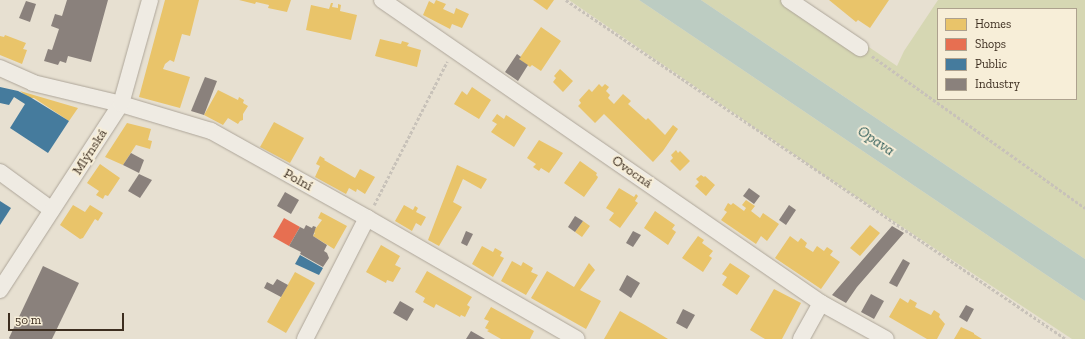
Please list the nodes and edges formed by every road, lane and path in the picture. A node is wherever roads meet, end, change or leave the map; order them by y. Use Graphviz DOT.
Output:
graph roads {
  1 [pos="150,0"];
  2 [pos="382,0"];
  3 [pos="566,0"];
  4 [pos="789,0"];
  5 [pos="860,48"];
  6 [pos="454,49"];
  7 [pos="0,68"];
  8 [pos="121,104"];
  9 [pos="0,172"];
  10 [pos="1085,208"];
  11 [pos="52,210"];
  12 [pos="367,218"];
  13 [pos="0,290"];
  14 [pos="821,303"];
  15 [pos="305,339"];
  16 [pos="577,339"];
  17 [pos="801,339"];
  18 [pos="886,339"];
  19 [pos="1066,339"];
  1 -- 8 [label="street, Mlýnská"];
  2 -- 6 [label="street, Ovocná"];
  3 -- 19 [label="path"];
  4 -- 5 [label="street"];
  5 -- 10 [label="path"];
  6 -- 12 [label="path"];
  6 -- 14 [label="street, Ovocná"];
  7 -- 8 [label="street, Polní"];
  8 -- 11 [label="street, Mlýnská"];
  8 -- 12 [label="street, Polní"];
  9 -- 11 [label="street"];
  11 -- 13 [label="street, Mlýnská"];
  12 -- 15 [label="street"];
  12 -- 16 [label="street, Polní"];
  14 -- 17 [label="street"];
  14 -- 18 [label="street, Ovocná"];
}
